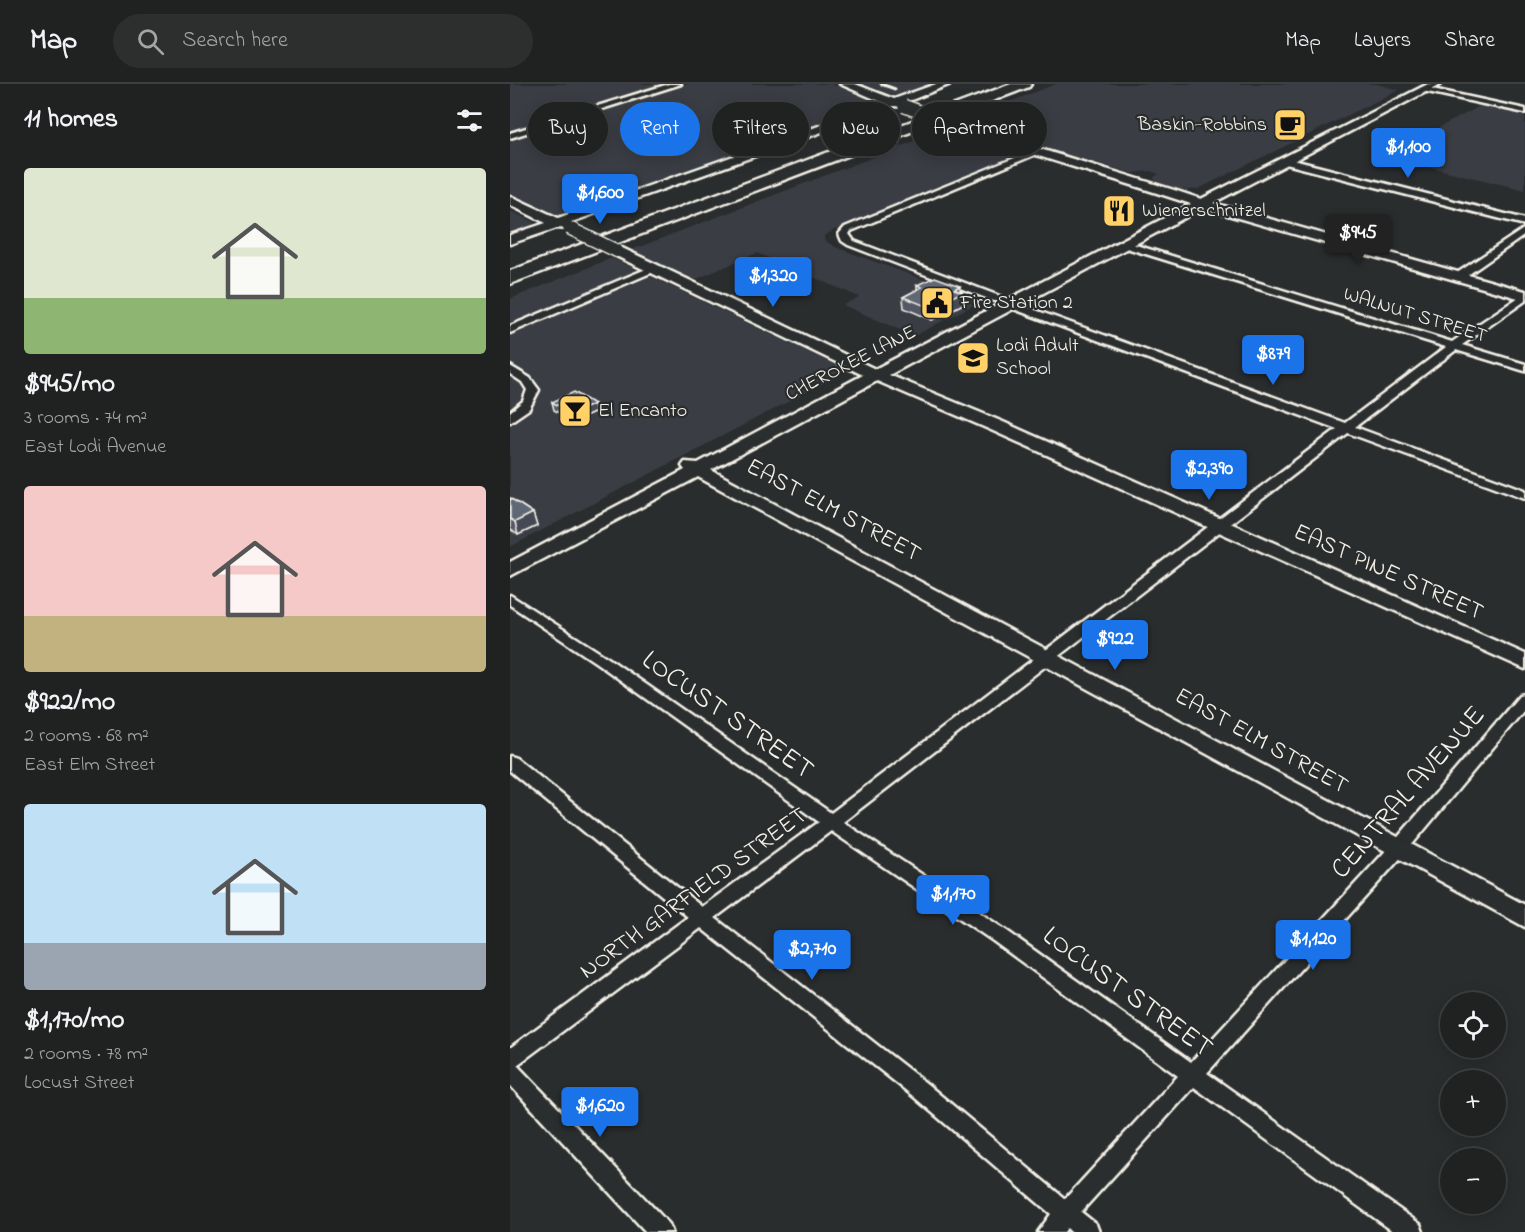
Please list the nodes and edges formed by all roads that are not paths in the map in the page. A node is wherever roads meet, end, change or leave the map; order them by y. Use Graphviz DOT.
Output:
graph roads {
  1 [pos="677,84"];
  2 [pos="844,84"];
  3 [pos="946,84"];
  4 [pos="995,84"];
  5 [pos="1024,84"];
  6 [pos="1427,86"];
  7 [pos="894,102"];
  8 [pos="900,104"];
  9 [pos="1525,111"];
  10 [pos="821,132"];
  11 [pos="510,136"];
  12 [pos="1028,156"];
  13 [pos="1046,156"];
  14 [pos="1285,161"];
  15 [pos="510,200"];
  16 [pos="1195,202"];
  17 [pos="1525,222"];
  18 [pos="563,225"];
  19 [pos="1525,231"];
  20 [pos="510,240"];
  21 [pos="1123,244"];
  22 [pos="592,246"];
  23 [pos="510,262"];
  24 [pos="655,268"];
  25 [pos="1458,277"];
  26 [pos="510,278"];
  27 [pos="510,285"];
  28 [pos="1525,296"];
  29 [pos="1005,302"];
  30 [pos="510,330"];
  31 [pos="1454,346"];
  32 [pos="1525,368"];
  33 [pos="510,369"];
  34 [pos="871,373"];
  35 [pos="510,418"];
  36 [pos="1348,429"];
  37 [pos="692,466"];
  38 [pos="1525,494"];
  39 [pos="1220,526"];
  40 [pos="510,554"];
  41 [pos="510,570"];
  42 [pos="510,599"];
  43 [pos="1047,657"];
  44 [pos="1525,662"];
  45 [pos="1525,699"];
  46 [pos="510,762"];
  47 [pos="831,822"];
  48 [pos="1399,849"];
  49 [pos="1525,917"];
  50 [pos="702,918"];
  51 [pos="510,1059"];
  52 [pos="510,1071"];
  53 [pos="1194,1074"];
  54 [pos="1066,1212"];
  55 [pos="661,1232"];
  56 [pos="1048,1232"];
  57 [pos="1088,1232"];
  58 [pos="1412,1232"];
  1 -- 11 [label="street"];
  2 -- 7 [label="street"];
  3 -- 8 [label="street"];
  4 -- 23 [label="highway"];
  5 -- 22 [label="highway"];
  6 -- 9 [label="street"];
  6 -- 14 [label="street, CHEROKEE LANE"];
  6 -- 16 [label="street, CHEROKEE LANE"];
  10 -- 18 [label="street"];
  12 -- 29 [label="street"];
  13 -- 16 [label="street"];
  14 -- 16 [label="street, CHEROKEE LANE"];
  14 -- 17 [label="street"];
  15 -- 18 [label="street, EAST PINE STREET"];
  16 -- 21 [label="street, CHEROKEE LANE"];
  16 -- 25 [label="street"];
  16 -- 29 [label="street, CHEROKEE LANE"];
  18 -- 20 [label="street"];
  18 -- 24 [label="street, EAST PINE STREET, bridge"];
  19 -- 25 [label="street"];
  21 -- 29 [label="street, CHEROKEE LANE"];
  21 -- 31 [label="street, WALNUT STREET"];
  22 -- 26 [label="highway"];
  22 -- 27 [label="highway"];
  24 -- 30 [label="street"];
  24 -- 34 [label="street, EAST PINE STREET"];
  25 -- 28 [label="street"];
  28 -- 31 [label="street, NORTH GARFIELD STREET"];
  29 -- 34 [label="street, CHEROKEE LANE"];
  29 -- 36 [label="street"];
  31 -- 32 [label="street, WALNUT STREET"];
  31 -- 36 [label="street, NORTH GARFIELD STREET"];
  33 -- 35 [label="street"];
  34 -- 37 [label="street, CHEROKEE LANE"];
  34 -- 39 [label="street, EAST PINE STREET"];
  36 -- 38 [label="street"];
  36 -- 39 [label="street, NORTH GARFIELD STREET"];
  37 -- 40 [label="street, CHEROKEE LANE"];
  37 -- 41 [label="street, CHEROKEE LANE"];
  37 -- 43 [label="street, EAST ELM STREET"];
  39 -- 43 [label="street, NORTH GARFIELD STREET"];
  39 -- 44 [label="street, EAST PINE STREET"];
  42 -- 47 [label="street, LOCUST STREET"];
  43 -- 47 [label="street, NORTH GARFIELD STREET"];
  43 -- 48 [label="street, EAST ELM STREET"];
  45 -- 48 [label="street, CENTRAL AVENUE"];
  46 -- 50 [label="street"];
  47 -- 50 [label="street, NORTH GARFIELD STREET"];
  47 -- 53 [label="street, LOCUST STREET"];
  48 -- 49 [label="street, EAST ELM STREET"];
  48 -- 53 [label="street, CENTRAL AVENUE"];
  50 -- 51 [label="street, NORTH GARFIELD STREET"];
  50 -- 54 [label="street"];
  52 -- 55 [label="street"];
  53 -- 54 [label="street, CENTRAL AVENUE"];
  53 -- 58 [label="street, LOCUST STREET"];
  54 -- 56 [label="street, CENTRAL AVENUE"];
  54 -- 57 [label="street"];
}
